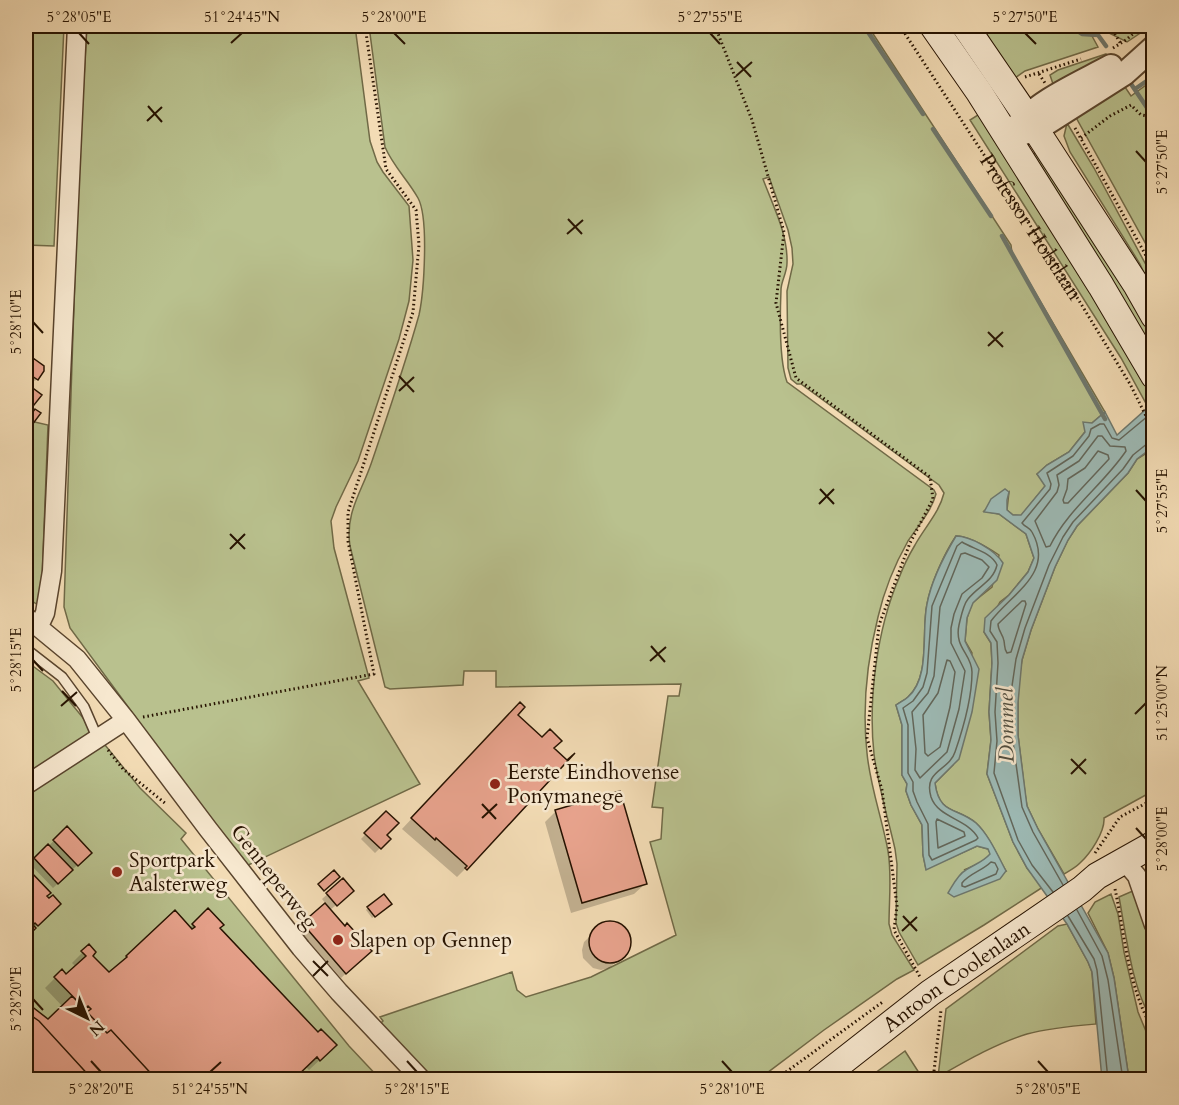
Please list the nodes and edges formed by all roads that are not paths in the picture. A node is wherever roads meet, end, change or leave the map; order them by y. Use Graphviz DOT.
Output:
graph roads {
  1 [pos="77,26"];
  2 [pos="933,26"];
  3 [pos="965,26"];
  4 [pos="1149,50"];
  5 [pos="1031,123"];
  6 [pos="1007,137"];
  7 [pos="1154,316"];
  8 [pos="1154,376"];
  9 [pos="32,622"];
  10 [pos="26,649"];
  11 [pos="126,720"];
  12 [pos="97,737"];
  13 [pos="26,785"];
  14 [pos="1154,826"];
  15 [pos="1154,844"];
  16 [pos="1125,862"];
  17 [pos="1098,884"];
  18 [pos="1154,925"];
  19 [pos="422,1080"];
  20 [pos="819,1080"];
  1 -- 9 [label="street, Genneperweg"];
  2 -- 6 [label="main road, Professor Holstlaan"];
  3 -- 5 [label="main road"];
  4 -- 5 [label="street"];
  5 -- 6 [label="street"];
  5 -- 7 [label="main road"];
  6 -- 8 [label="main road, Professor Holstlaan"];
  9 -- 11 [label="street, Genneperweg"];
  10 -- 12 [label="lane"];
  11 -- 12 [label="street"];
  11 -- 19 [label="street, Genneperweg"];
  12 -- 13 [label="street"];
  14 -- 17 [label="main road, Antoon Coolenlaan"];
  15 -- 16 [label="main road, Antoon Coolenlaan"];
  16 -- 17 [label="main road, Antoon Coolenlaan"];
  16 -- 18 [label="street"];
  17 -- 20 [label="main road, Antoon Coolenlaan"];
}
